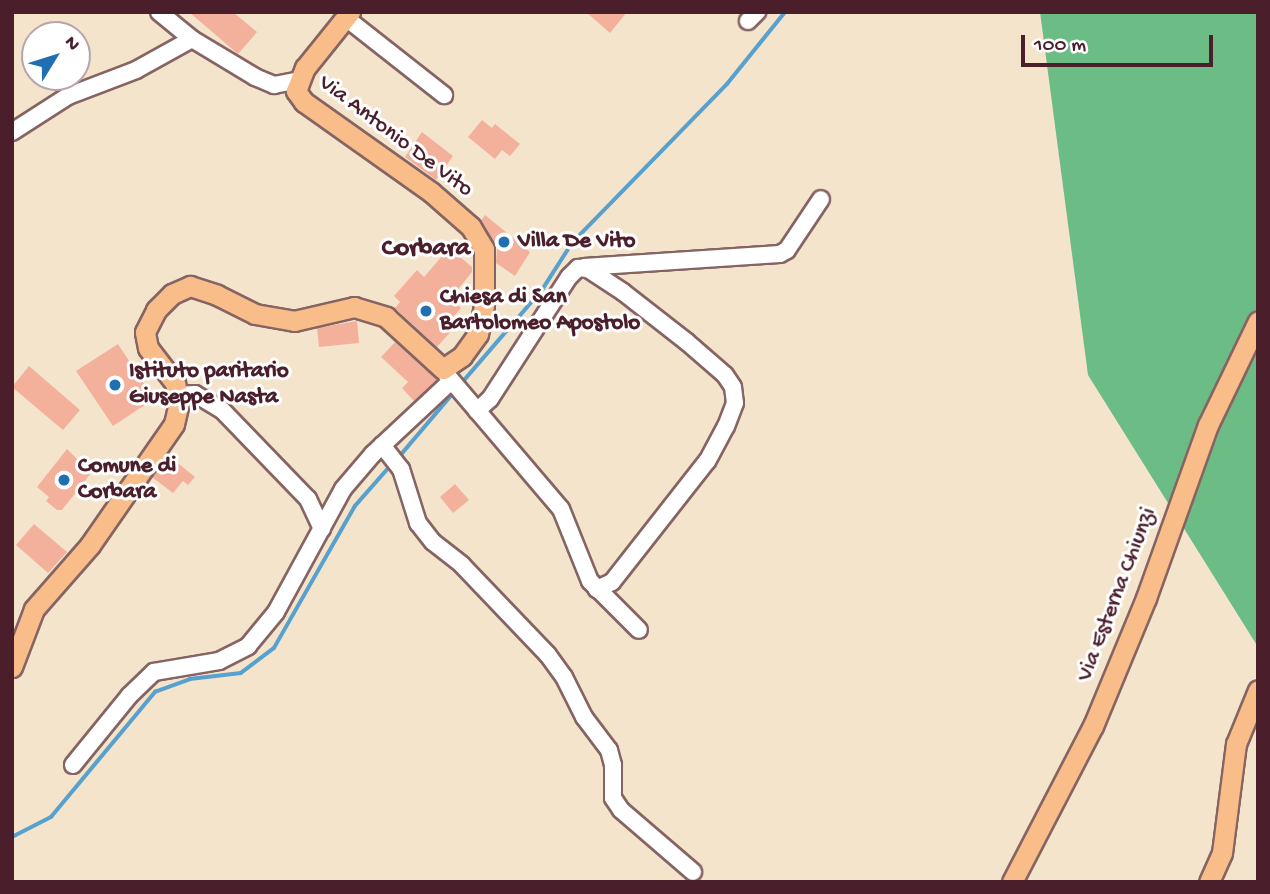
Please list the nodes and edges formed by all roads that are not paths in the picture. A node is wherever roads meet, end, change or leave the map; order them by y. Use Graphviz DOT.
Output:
graph roads {
  1 [pos="159,12"];
  2 [pos="348,15"];
  3 [pos="192,38"];
  4 [pos="297,85"];
  5 [pos="444,94"];
  6 [pos="12,132"];
  7 [pos="821,200"];
  8 [pos="583,268"];
  9 [pos="1258,321"];
  10 [pos="446,375"];
  11 [pos="177,395"];
  12 [pos="477,411"];
  13 [pos="383,445"];
  14 [pos="322,529"];
  15 [pos="597,589"];
  16 [pos="639,630"];
  17 [pos="12,667"];
  18 [pos="1258,690"];
  19 [pos="73,765"];
  20 [pos="693,872"];
  21 [pos="1012,882"];
  22 [pos="1209,882"];
  1 -- 3 [label="street"];
  2 -- 4 [label="main road"];
  2 -- 5 [label="street"];
  3 -- 4 [label="street"];
  3 -- 6 [label="street"];
  4 -- 10 [label="main road, Via Antonio De Vito"];
  7 -- 8 [label="street"];
  8 -- 12 [label="street"];
  8 -- 15 [label="street"];
  9 -- 21 [label="main road, Via Esterna Chiunzi"];
  10 -- 11 [label="main road"];
  10 -- 12 [label="street"];
  10 -- 13 [label="street"];
  11 -- 14 [label="street"];
  11 -- 17 [label="main road"];
  12 -- 15 [label="street"];
  13 -- 14 [label="street"];
  13 -- 20 [label="street"];
  14 -- 19 [label="street"];
  15 -- 16 [label="street"];
  18 -- 22 [label="main road"];
}
